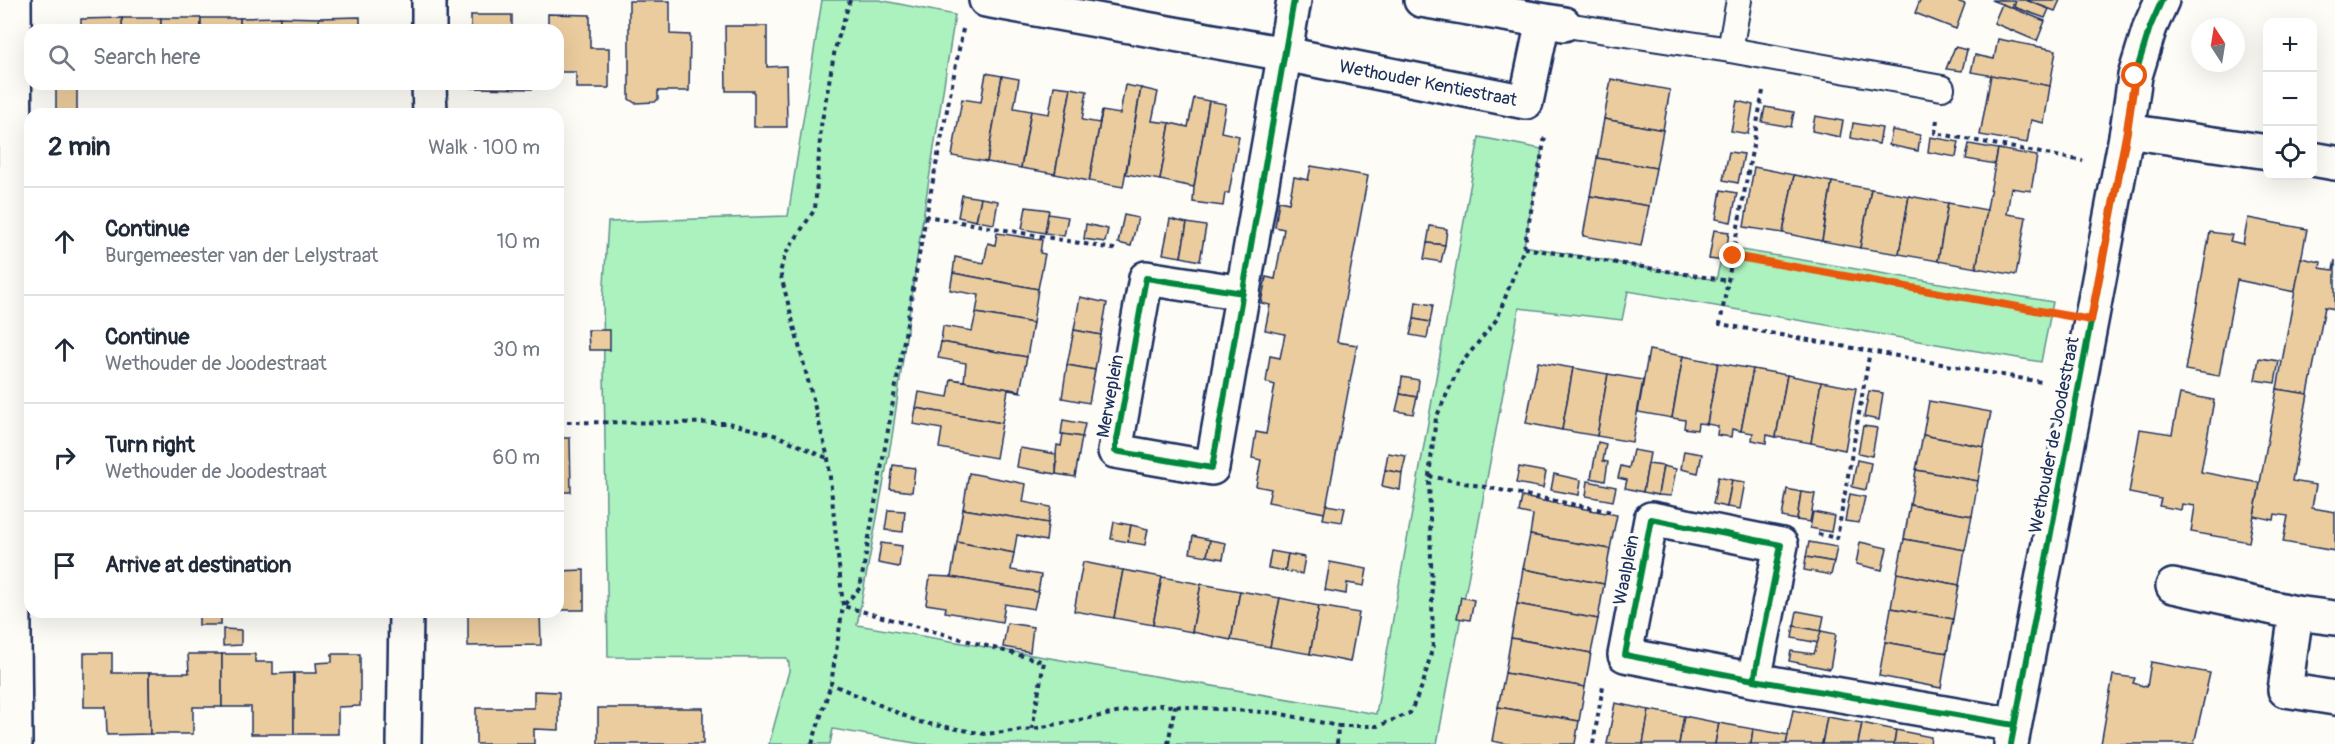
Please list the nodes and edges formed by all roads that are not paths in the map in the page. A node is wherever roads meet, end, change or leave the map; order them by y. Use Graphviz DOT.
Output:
graph roads {
  1 [pos="14,0"];
  2 [pos="429,0"];
  3 [pos="1294,0"];
  4 [pos="1421,0"];
  5 [pos="1739,0"];
  6 [pos="2162,0"];
  7 [pos="975,11"];
  8 [pos="1555,23"];
  9 [pos="429,24"];
  10 [pos="1730,50"];
  11 [pos="1285,54"];
  12 [pos="1942,88"];
  13 [pos="429,90"];
  14 [pos="430,108"];
  15 [pos="2127,131"];
  16 [pos="2263,151"];
  17 [pos="2317,160"];
  18 [pos="2335,163"];
  19 [pos="23,174"];
  20 [pos="1243,293"];
  21 [pos="14,422"];
  22 [pos="2172,586"];
  23 [pos="2296,613"];
  24 [pos="406,618"];
  25 [pos="2335,618"];
  26 [pos="1754,680"];
  27 [pos="2335,698"];
  28 [pos="2013,735"];
  29 [pos="15,744"];
  30 [pos="404,744"];
  1 -- 19 [label="street"];
  2 -- 9 [label="street"];
  3 -- 11 [label="street"];
  4 -- 8 [label="street"];
  5 -- 10 [label="lane"];
  6 -- 15 [label="street, Wethouder de Joodestraat"];
  7 -- 11 [label="street, Wethouder Kentiestraat"];
  8 -- 10 [label="lane"];
  8 -- 11 [label="street, Wethouder Kentiestraat"];
  10 -- 12 [label="lane"];
  11 -- 20 [label="street, Merweplein"];
  13 -- 14 [label="street"];
  15 -- 16 [label="street"];
  15 -- 28 [label="street, Wethouder de Joodestraat"];
  17 -- 18 [label="street"];
  19 -- 21 [label="street"];
  20 -- 20 [label="street, Merweplein"];
  21 -- 29 [label="street"];
  22 -- 23 [label="street"];
  23 -- 25 [label="street"];
  23 -- 27 [label="street"];
  24 -- 30 [label="street"];
  26 -- 26 [label="street, Waalplein"];
  26 -- 28 [label="street"];
}
